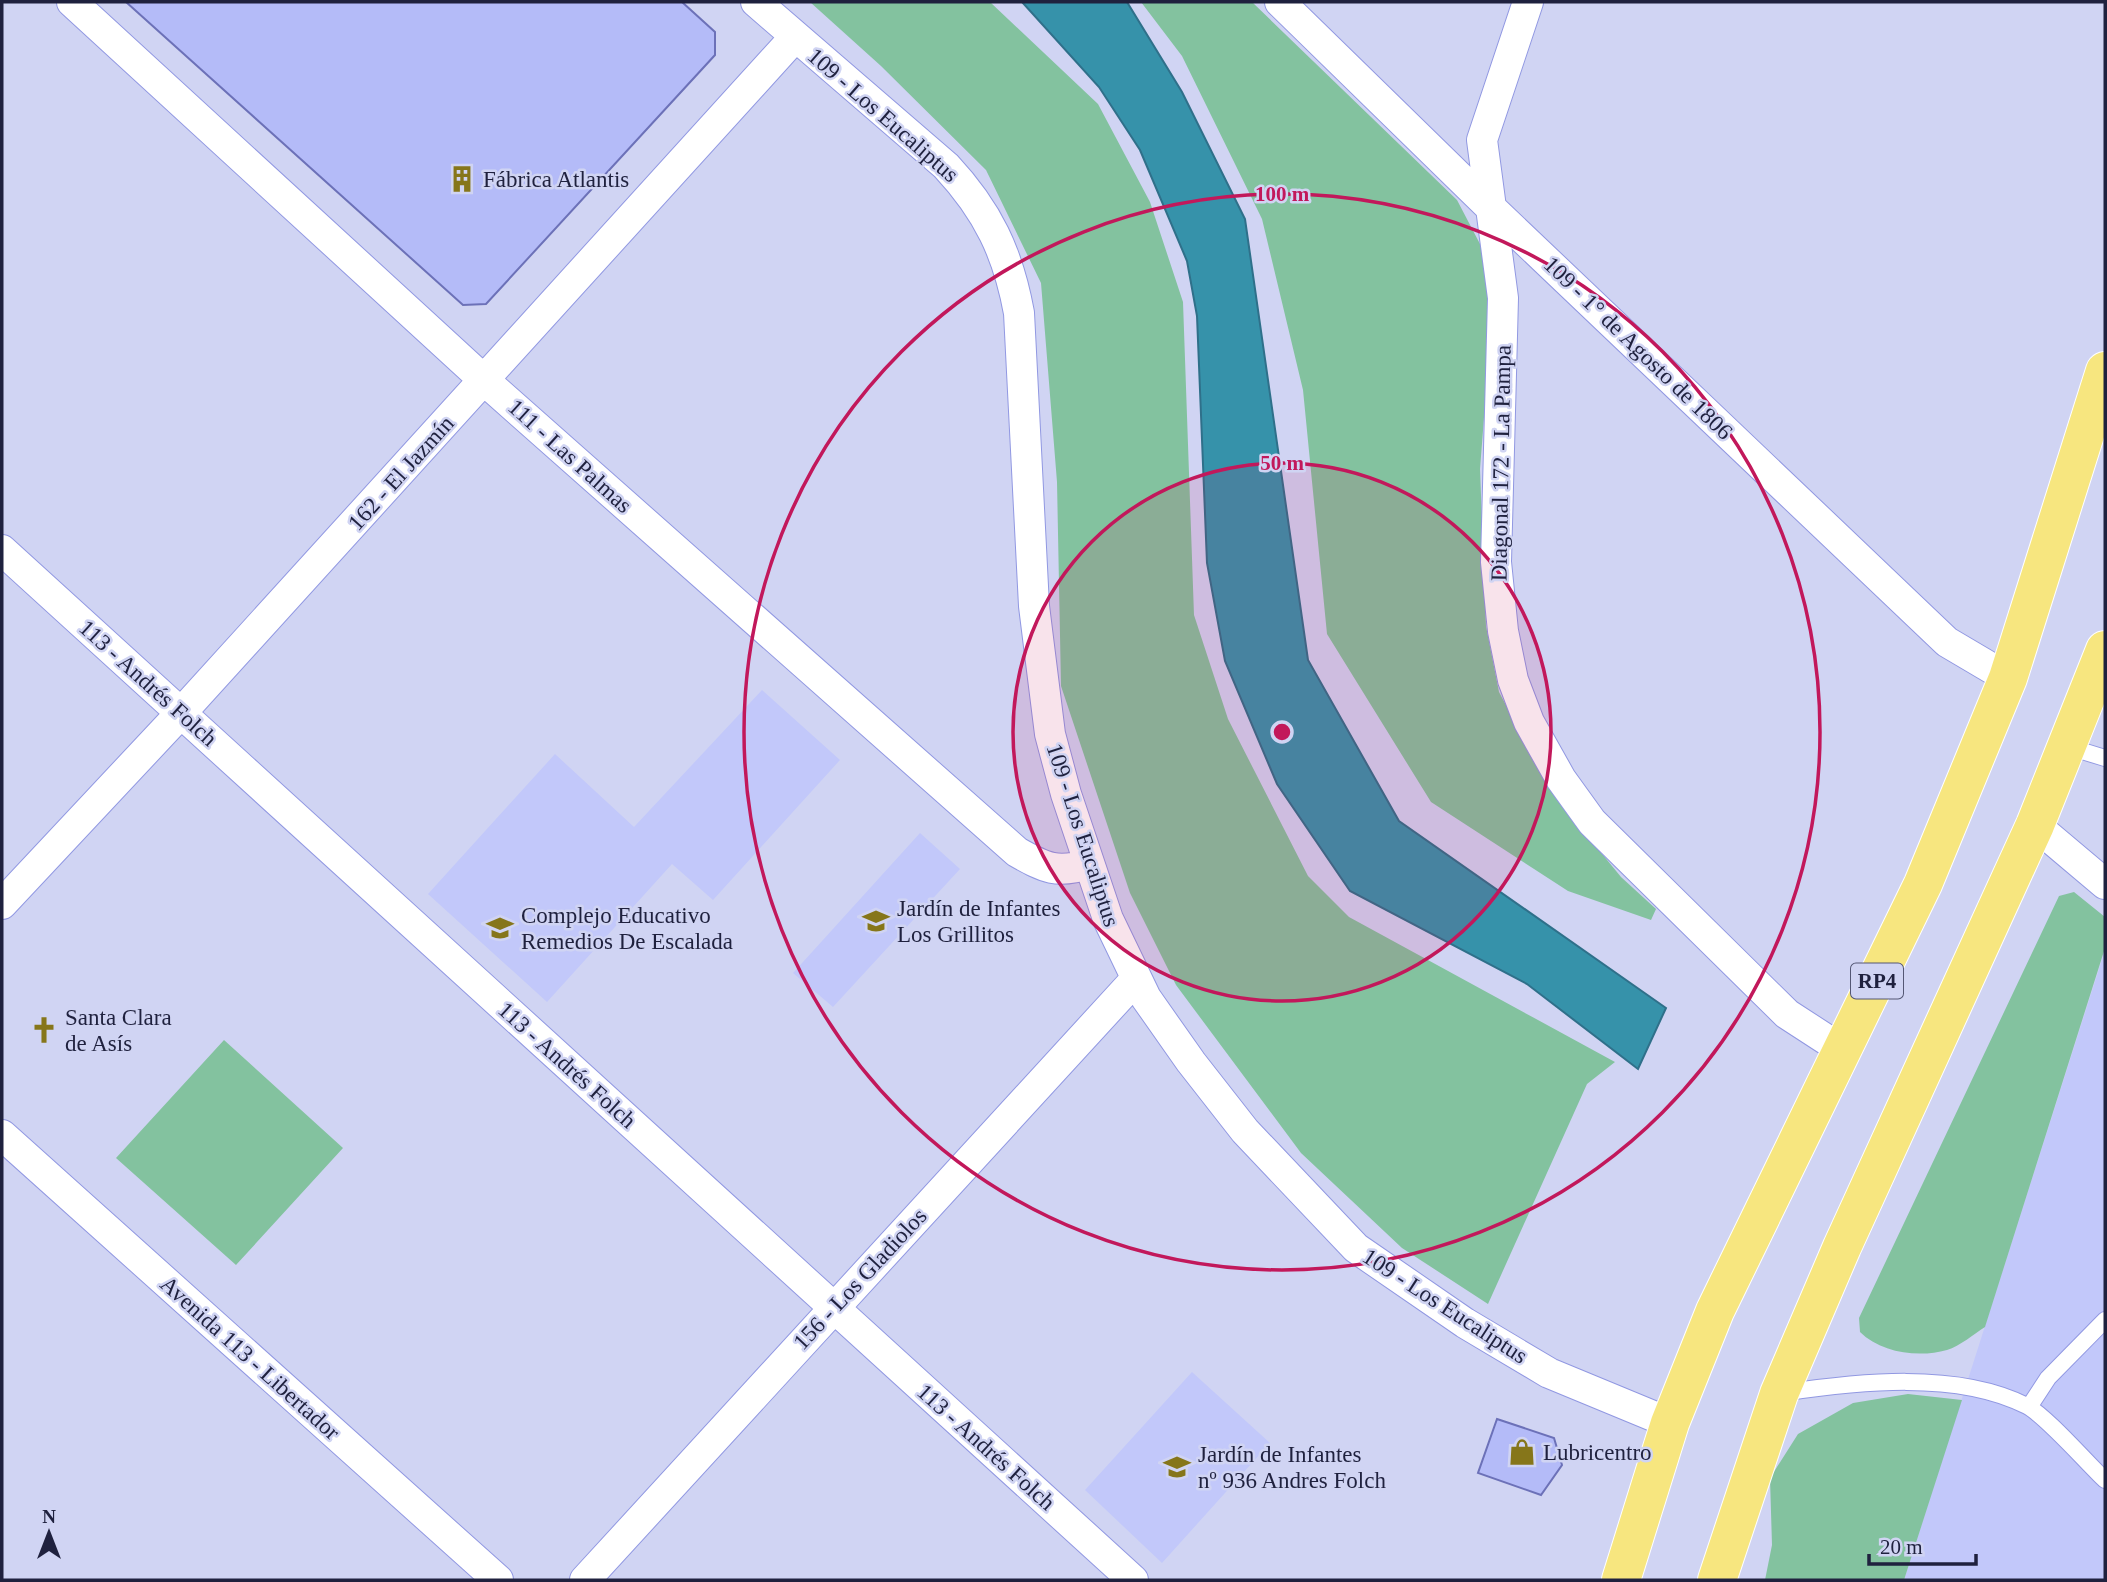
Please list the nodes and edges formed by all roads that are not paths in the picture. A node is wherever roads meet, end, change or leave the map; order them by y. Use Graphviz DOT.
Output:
graph roads {
  1 [pos="72,2"];
  2 [pos="756,2"];
  3 [pos="1280,2"];
  4 [pos="1528,2"];
  5 [pos="795,37"];
  6 [pos="1490,207"];
  7 [pos="2105,371"];
  8 [pos="485,381"];
  9 [pos="2,550"];
  10 [pos="2105,650"];
  11 [pos="2008,678"];
  12 [pos="181,713"];
  13 [pos="2069,747"];
  14 [pos="2105,758"];
  15 [pos="2035,825"];
  16 [pos="1089,864"];
  17 [pos="2105,884"];
  18 [pos="2,904"];
  19 [pos="1136,979"];
  20 [pos="1844,1051"];
  21 [pos="2,1135"];
  22 [pos="834,1308"];
  23 [pos="2105,1320"];
  24 [pos="1779,1394"];
  25 [pos="2029,1407"];
  26 [pos="1670,1423"];
  27 [pos="2105,1480"];
  28 [pos="498,1580"];
  29 [pos="584,1580"];
  30 [pos="1133,1580"];
  31 [pos="1621,1580"];
  32 [pos="1717,1580"];
  1 -- 8 [label="street, 111 - Las Palmas"];
  2 -- 5 [label="street, 109 - Los Eucaliptus"];
  3 -- 6 [label="street, 109 - 1° de Agosto de 1806"];
  4 -- 6 [label="street, Diagonal 172 - La Pampa"];
  5 -- 8 [label="street, 162 - El Jazmín"];
  5 -- 16 [label="street, 109 - Los Eucaliptus"];
  6 -- 11 [label="street, 109 - 1° de Agosto de 1806"];
  6 -- 20 [label="street, Diagonal 172 - La Pampa"];
  7 -- 11 [label="main road, RP4"];
  8 -- 12 [label="street, 162 - El Jazmín"];
  8 -- 16 [label="street, 111 - Las Palmas"];
  9 -- 12 [label="street, 113 - Andrés Folch"];
  10 -- 13 [label="main road"];
  11 -- 20 [label="main road, RP4"];
  12 -- 18 [label="street, 162 - El Jazmín"];
  12 -- 22 [label="street, 113 - Andrés Folch"];
  13 -- 14 [label="lane"];
  13 -- 15 [label="main road"];
  15 -- 17 [label="street"];
  15 -- 24 [label="main road"];
  16 -- 19 [label="street, 109 - Los Eucaliptus"];
  19 -- 22 [label="street, 156 - Los Gladiolos"];
  19 -- 26 [label="street, 109 - Los Eucaliptus"];
  20 -- 26 [label="main road, RP4"];
  21 -- 28 [label="street, Avenida 113 - Libertador"];
  22 -- 29 [label="street, 156 - Los Gladiolos"];
  22 -- 30 [label="street, 113 - Andrés Folch"];
  23 -- 25 [label="lane"];
  24 -- 25 [label="lane"];
  24 -- 32 [label="main road"];
  25 -- 27 [label="lane"];
  26 -- 31 [label="main road, RP4"];
}
